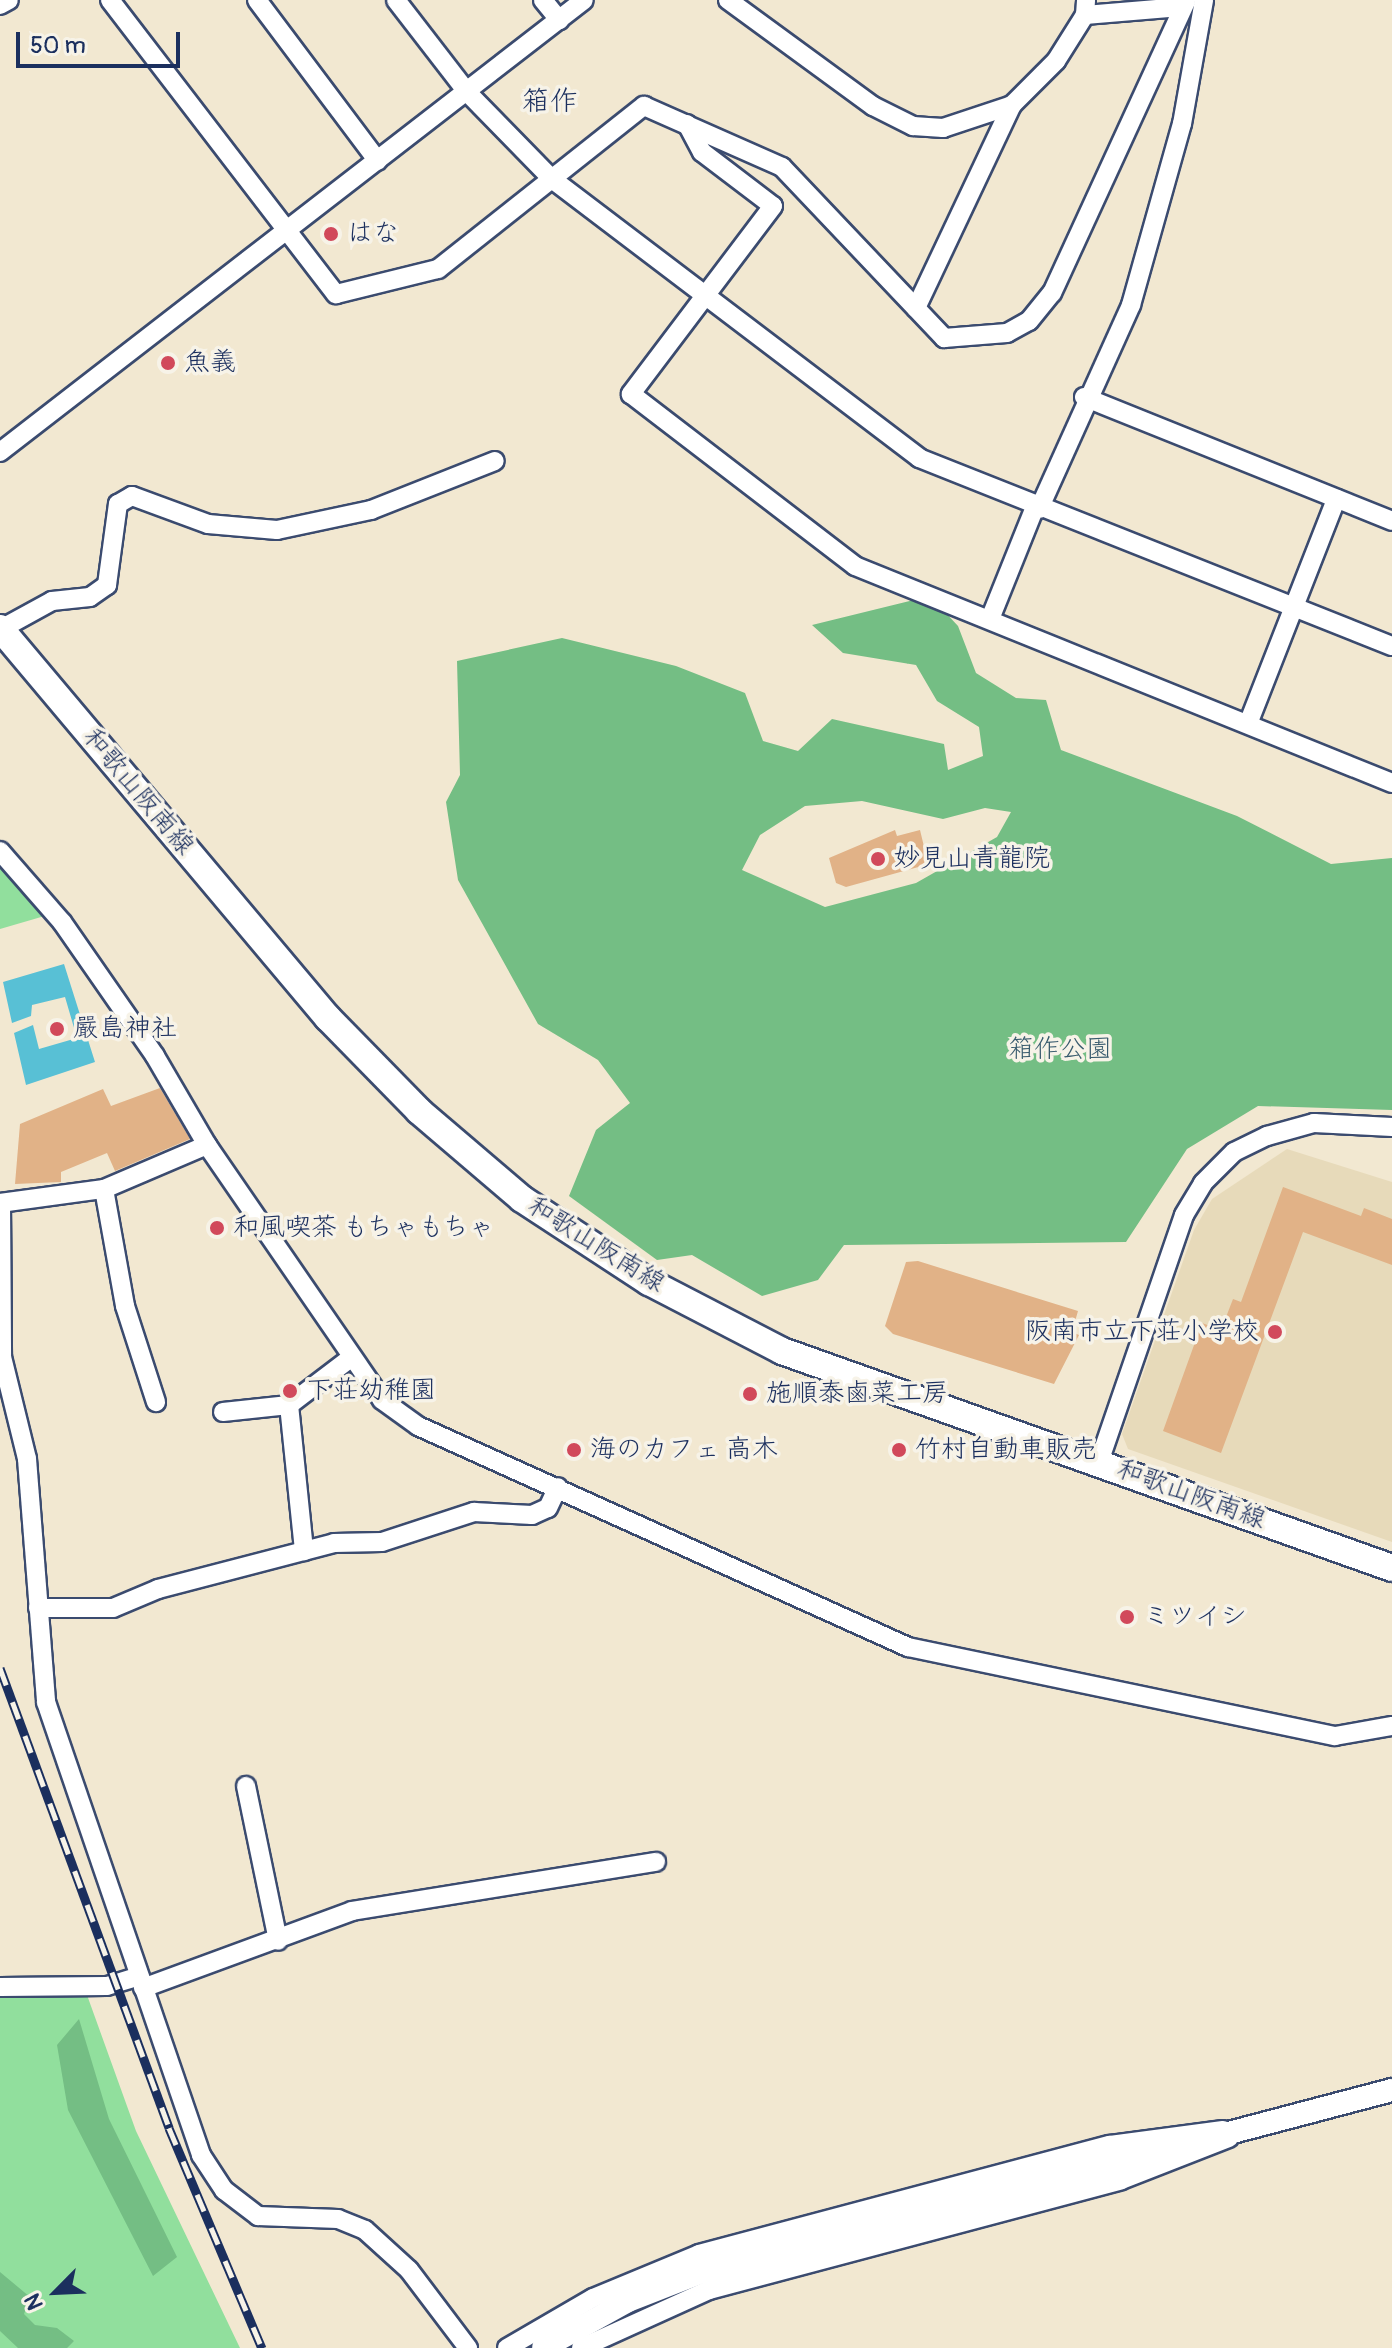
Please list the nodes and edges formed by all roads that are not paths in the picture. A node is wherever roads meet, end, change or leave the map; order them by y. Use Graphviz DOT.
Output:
graph roads {
  1 [pos="9,0"];
  2 [pos="110,0"];
  3 [pos="257,0"];
  4 [pos="396,0"];
  5 [pos="543,0"];
  6 [pos="584,0"];
  7 [pos="728,0"];
  8 [pos="1204,0"];
  9 [pos="1184,4"];
  10 [pos="0,5"];
  11 [pos="1086,7"];
  12 [pos="559,20"];
  13 [pos="467,92"];
  14 [pos="1012,105"];
  15 [pos="687,124"];
  16 [pos="378,161"];
  17 [pos="552,179"];
  18 [pos="290,230"];
  19 [pos="703,293"];
  20 [pos="916,308"];
  21 [pos="1084,397"];
  22 [pos="0,452"];
  23 [pos="495,461"];
  24 [pos="1336,499"];
  25 [pos="1037,508"];
  26 [pos="1392,521"];
  27 [pos="1293,607"];
  28 [pos="990,619"];
  29 [pos="0,629"];
  30 [pos="1392,646"];
  31 [pos="1248,724"];
  32 [pos="1392,783"];
  33 [pos="0,851"];
  34 [pos="1392,1127"];
  35 [pos="207,1145"];
  36 [pos="104,1189"];
  37 [pos="0,1203"];
  38 [pos="352,1357"];
  39 [pos="156,1402"];
  40 [pos="289,1405"];
  41 [pos="223,1412"];
  42 [pos="1099,1462"];
  43 [pos="558,1487"];
  44 [pos="304,1551"];
  45 [pos="1392,1568"];
  46 [pos="38,1608"];
  47 [pos="1392,1726"];
  48 [pos="246,1786"];
  49 [pos="656,1862"];
  50 [pos="278,1941"];
  51 [pos="141,1982"];
  52 [pos="0,1987"];
  53 [pos="1392,2090"];
  54 [pos="1242,2130"];
  55 [pos="468,2348"];
  56 [pos="507,2348"];
  57 [pos="543,2348"];
  58 [pos="581,2348"];
  1 -- 10 [label="street"];
  2 -- 18 [label="street"];
  3 -- 16 [label="street"];
  4 -- 13 [label="street"];
  5 -- 12 [label="street"];
  6 -- 12 [label="street"];
  7 -- 14 [label="street"];
  8 -- 21 [label="street"];
  9 -- 11 [label="street"];
  9 -- 20 [label="street"];
  11 -- 14 [label="street"];
  12 -- 13 [label="street"];
  13 -- 16 [label="street"];
  13 -- 17 [label="street"];
  14 -- 20 [label="street"];
  15 -- 17 [label="street"];
  15 -- 19 [label="street"];
  15 -- 20 [label="street"];
  16 -- 18 [label="street"];
  17 -- 18 [label="street"];
  17 -- 19 [label="street"];
  18 -- 22 [label="street"];
  19 -- 25 [label="street"];
  19 -- 28 [label="street"];
  21 -- 24 [label="street"];
  21 -- 25 [label="street"];
  23 -- 29 [label="street"];
  24 -- 26 [label="street"];
  24 -- 27 [label="street"];
  25 -- 27 [label="street"];
  25 -- 28 [label="street"];
  27 -- 30 [label="street"];
  27 -- 31 [label="street"];
  28 -- 31 [label="street"];
  29 -- 42 [label="main road, 和歌山阪南線"];
  31 -- 32 [label="street"];
  33 -- 35 [label="street"];
  34 -- 42 [label="street"];
  35 -- 36 [label="street"];
  35 -- 38 [label="street"];
  36 -- 37 [label="street"];
  36 -- 39 [label="street"];
  37 -- 46 [label="street"];
  38 -- 40 [label="street"];
  38 -- 43 [label="street"];
  40 -- 41 [label="street"];
  40 -- 44 [label="street"];
  42 -- 45 [label="main road, 和歌山阪南線"];
  43 -- 44 [label="street"];
  43 -- 47 [label="street"];
  44 -- 46 [label="street"];
  46 -- 51 [label="street"];
  48 -- 50 [label="street"];
  49 -- 50 [label="street"];
  50 -- 51 [label="street"];
  51 -- 52 [label="street"];
  51 -- 55 [label="street"];
  53 -- 54 [label="street"];
  54 -- 56 [label="street"];
  54 -- 57 [label="street"];
  54 -- 58 [label="street"];
}
